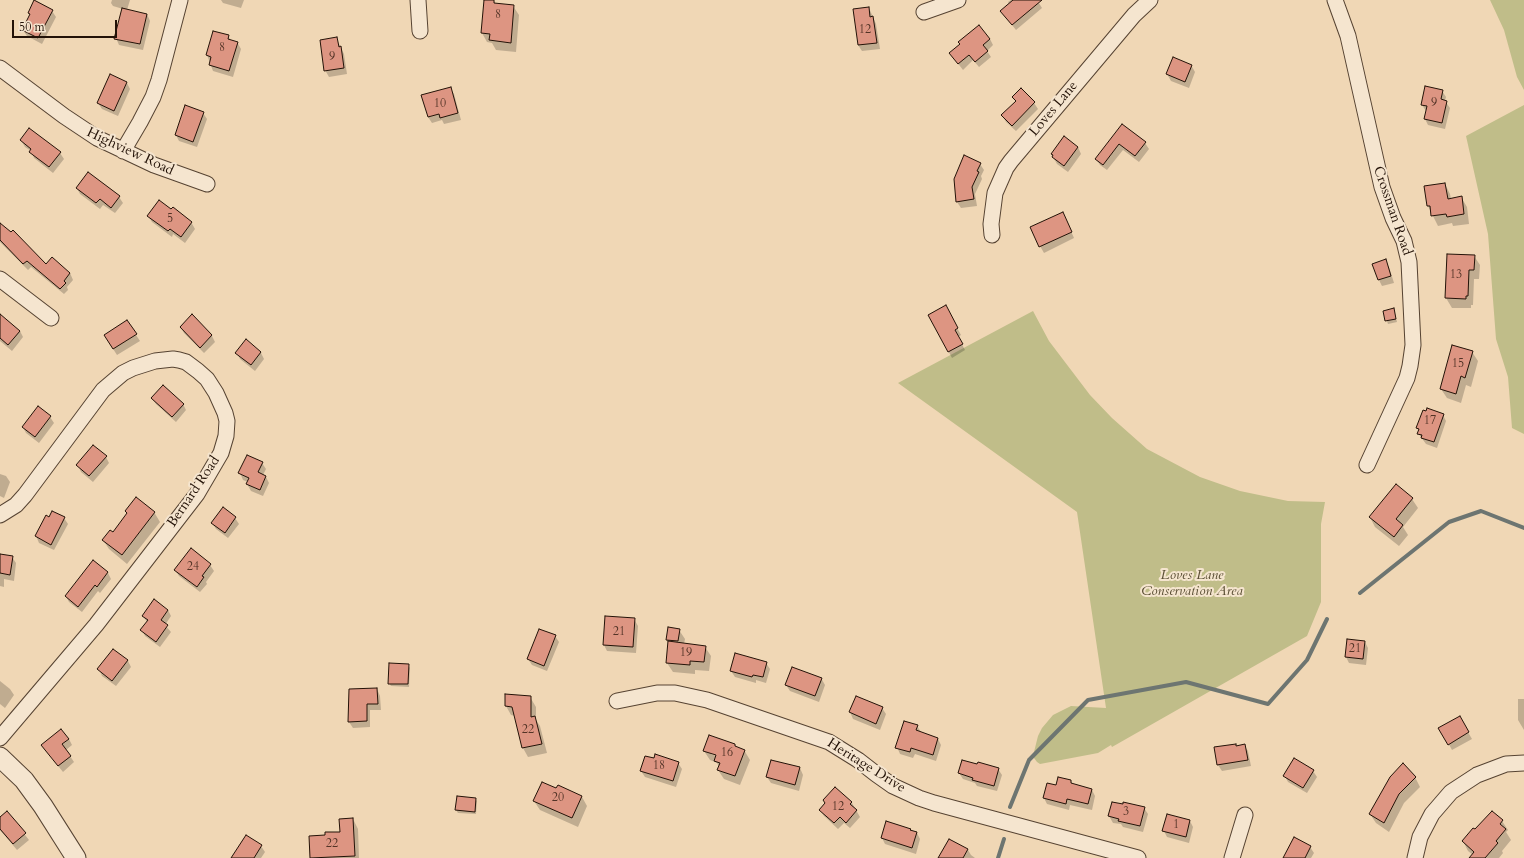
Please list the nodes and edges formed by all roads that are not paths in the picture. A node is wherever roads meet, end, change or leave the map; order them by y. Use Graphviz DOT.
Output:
graph roads {
  1 [pos="180,0"];
  2 [pos="418,0"];
  3 [pos="958,0"];
  4 [pos="1150,0"];
  5 [pos="1335,0"];
  6 [pos="924,12"];
  7 [pos="420,32"];
  8 [pos="0,68"];
  9 [pos="123,151"];
  10 [pos="207,184"];
  11 [pos="992,235"];
  12 [pos="0,279"];
  13 [pos="51,318"];
  14 [pos="1367,465"];
  15 [pos="0,515"];
  16 [pos="617,701"];
  17 [pos="0,738"];
  18 [pos="0,757"];
  19 [pos="1524,763"];
  20 [pos="1245,815"];
  21 [pos="76,858"];
  22 [pos="1138,858"];
  23 [pos="1232,858"];
  24 [pos="1415,858"];
  1 -- 9 [label="street"];
  2 -- 7 [label="street"];
  3 -- 6 [label="street"];
  4 -- 11 [label="street, Loves Lane"];
  5 -- 14 [label="street, Crossman Road"];
  8 -- 9 [label="street, Highview Road"];
  9 -- 10 [label="street, Highview Road"];
  12 -- 13 [label="street"];
  15 -- 17 [label="street, Bernard Road"];
  16 -- 22 [label="street, Heritage Drive"];
  18 -- 21 [label="street"];
  19 -- 24 [label="street"];
  20 -- 23 [label="street"];
}
